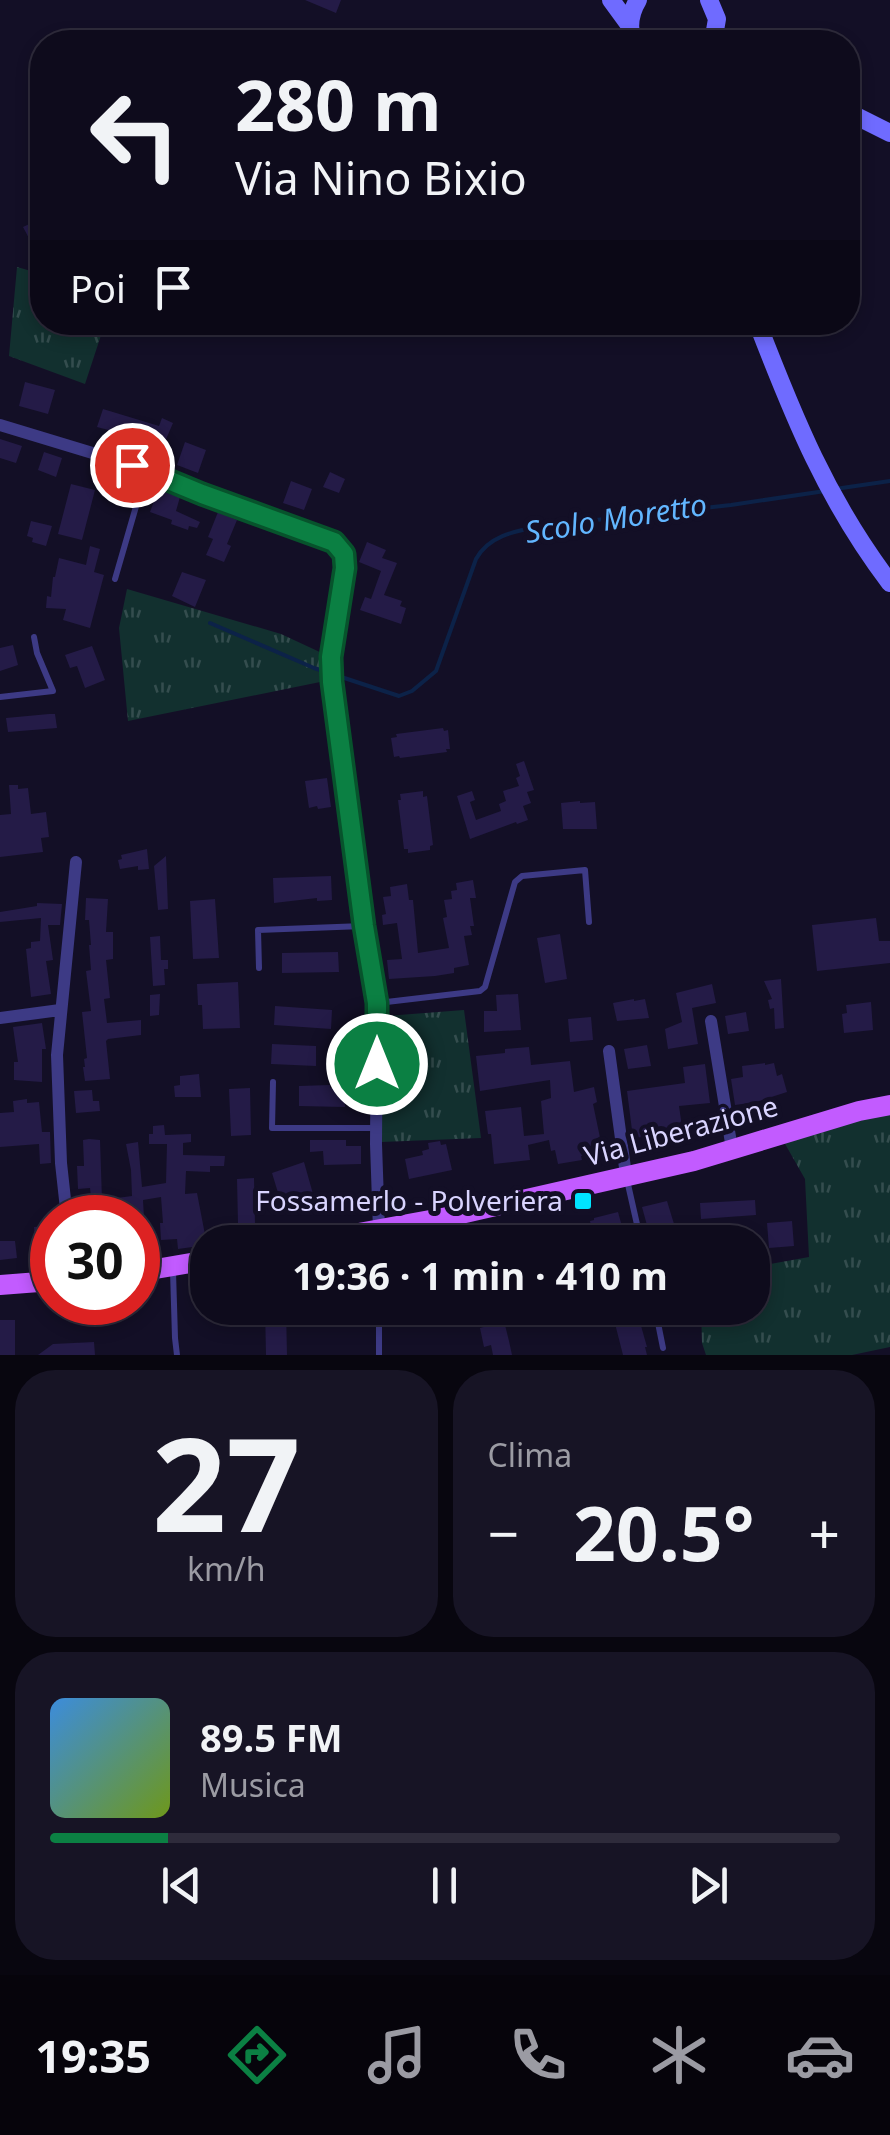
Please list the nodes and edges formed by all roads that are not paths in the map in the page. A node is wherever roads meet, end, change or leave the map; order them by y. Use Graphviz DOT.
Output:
graph roads {
  1 [pos="612,0"];
  2 [pos="638,0"];
  3 [pos="709,0"];
  4 [pos="629,30"];
  5 [pos="631,30"];
  6 [pos="719,30"];
  7 [pos="860,118"];
  8 [pos="890,133"];
  9 [pos="762,335"];
  10 [pos="0,425"];
  11 [pos="147,470"];
  12 [pos="115,579"];
  13 [pos="890,583"];
  14 [pos="34,636"];
  15 [pos="0,697"];
  16 [pos="76,862"];
  17 [pos="589,922"];
  18 [pos="364,926"];
  19 [pos="259,968"];
  20 [pos="377,1003"];
  21 [pos="60,1010"];
  22 [pos="0,1018"];
  23 [pos="711,1021"];
  24 [pos="608,1051"];
  25 [pos="273,1082"];
  26 [pos="890,1105"];
  27 [pos="376,1128"];
  28 [pos="732,1149"];
  29 [pos="626,1175"];
  30 [pos="64,1195"];
  31 [pos="379,1225"];
  32 [pos="419,1225"];
  33 [pos="637,1225"];
  34 [pos="190,1264"];
  35 [pos="173,1267"];
  36 [pos="160,1269"];
  37 [pos="30,1283"];
  38 [pos="0,1285"];
  39 [pos="379,1325"];
  40 [pos="659,1325"];
  41 [pos="664,1348"];
  42 [pos="177,1355"];
  43 [pos="380,1355"];
  1 -- 4 [label="main road"];
  2 -- 5 [label="main road"];
  3 -- 6 [label="main road"];
  7 -- 8 [label="main road"];
  9 -- 13 [label="main road"];
  10 -- 11 [label="street"];
  11 -- 12 [label="lane"];
  11 -- 18 [label="street"];
  14 -- 15 [label="lane"];
  16 -- 21 [label="street"];
  17 -- 20 [label="lane"];
  18 -- 19 [label="lane"];
  18 -- 20 [label="street"];
  20 -- 27 [label="street"];
  21 -- 22 [label="street"];
  21 -- 30 [label="street"];
  23 -- 28 [label="street"];
  24 -- 29 [label="street"];
  25 -- 27 [label="lane"];
  26 -- 28 [label="main road, Via Liberazione"];
  27 -- 31 [label="street"];
  28 -- 29 [label="main road, Via Liberazione"];
  29 -- 32 [label="main road, Via Liberazione"];
  29 -- 33 [label="lane"];
  34 -- 35 [label="main road"];
  35 -- 36 [label="main road"];
  35 -- 42 [label="lane"];
  37 -- 38 [label="main road"];
  39 -- 43 [label="lane"];
  40 -- 41 [label="lane"];
}
